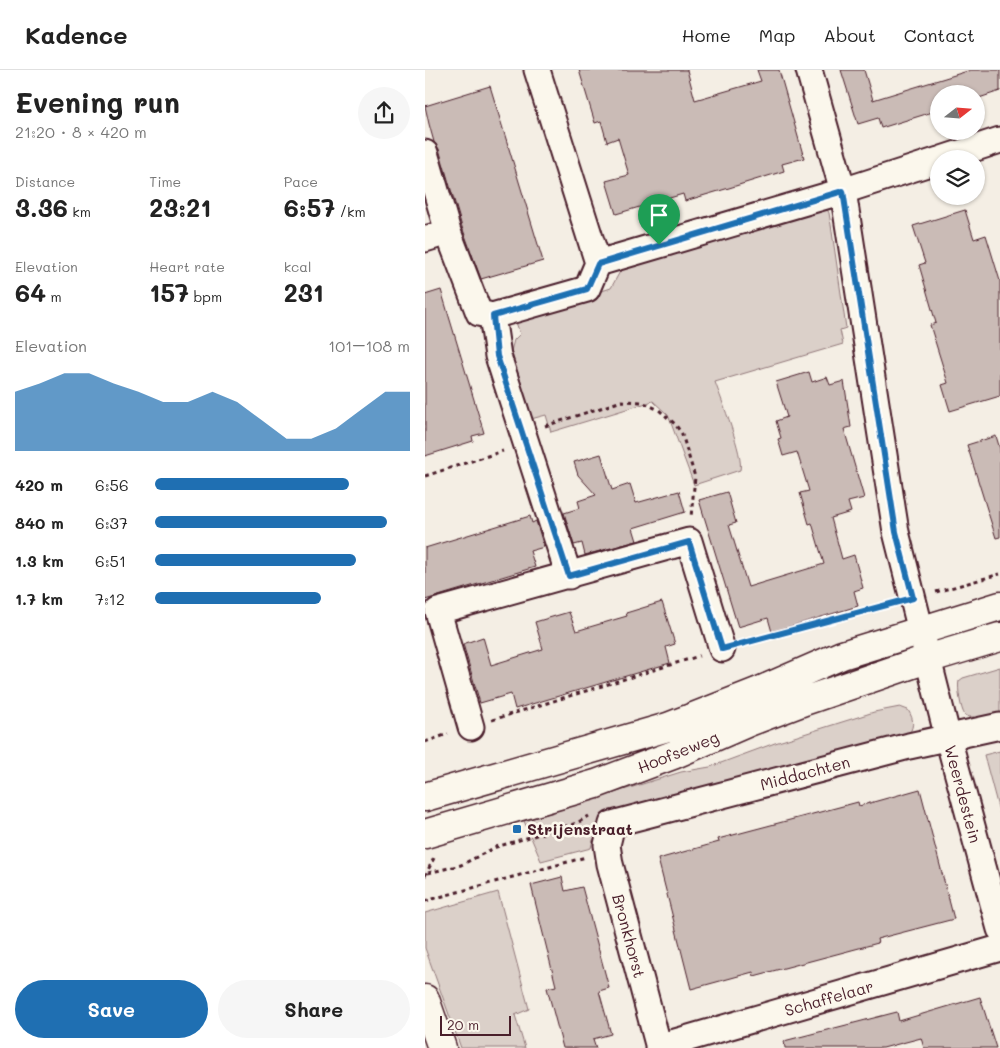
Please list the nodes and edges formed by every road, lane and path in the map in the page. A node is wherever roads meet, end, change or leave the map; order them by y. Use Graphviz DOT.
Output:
graph roads {
  1 [pos="537,70"];
  2 [pos="809,70"];
  3 [pos="1000,140"];
  4 [pos="968,150"];
  5 [pos="425,153"];
  6 [pos="930,162"];
  7 [pos="843,191"];
  8 [pos="437,236"];
  9 [pos="598,264"];
  10 [pos="493,316"];
  11 [pos="523,439"];
  12 [pos="425,476"];
  13 [pos="687,542"];
  14 [pos="1000,574"];
  15 [pos="569,576"];
  16 [pos="913,598"];
  17 [pos="1000,606"];
  18 [pos="921,630"];
  19 [pos="1000,637"];
  20 [pos="722,649"];
  21 [pos="927,659"];
  22 [pos="1000,726"];
  23 [pos="471,727"];
  24 [pos="948,738"];
  25 [pos="425,742"];
  26 [pos="425,797"];
  27 [pos="612,824"];
  28 [pos="425,834"];
  29 [pos="589,857"];
  30 [pos="425,900"];
  31 [pos="1000,929"];
  32 [pos="1000,948"];
  33 [pos="425,998"];
  34 [pos="658,1047"];
  35 [pos="442,1048"];
  1 -- 9 [label="street"];
  2 -- 7 [label="street"];
  3 -- 4 [label="street"];
  5 -- 8 [label="street"];
  6 -- 7 [label="street"];
  7 -- 9 [label="street"];
  7 -- 16 [label="street"];
  8 -- 10 [label="street"];
  9 -- 10 [label="street"];
  10 -- 11 [label="street"];
  11 -- 12 [label="path"];
  11 -- 13 [label="path"];
  11 -- 15 [label="street"];
  13 -- 15 [label="street"];
  13 -- 20 [label="street"];
  14 -- 16 [label="path"];
  15 -- 23 [label="street"];
  16 -- 18 [label="street"];
  16 -- 20 [label="path"];
  17 -- 18 [label="street, Hoofseweg"];
  18 -- 21 [label="street"];
  18 -- 26 [label="street, Hoofseweg"];
  19 -- 21 [label="street, Hoofseweg"];
  20 -- 23 [label="path"];
  21 -- 24 [label="street, Weerdestein"];
  21 -- 28 [label="street, Hoofseweg"];
  22 -- 24 [label="street, Middachten"];
  23 -- 25 [label="path"];
  24 -- 27 [label="street, Middachten"];
  24 -- 31 [label="street, Weerdestein"];
  27 -- 34 [label="street, Bronkhorst"];
  29 -- 30 [label="path"];
  32 -- 34 [label="street, Schaffelaar"];
  33 -- 35 [label="street"];
}
